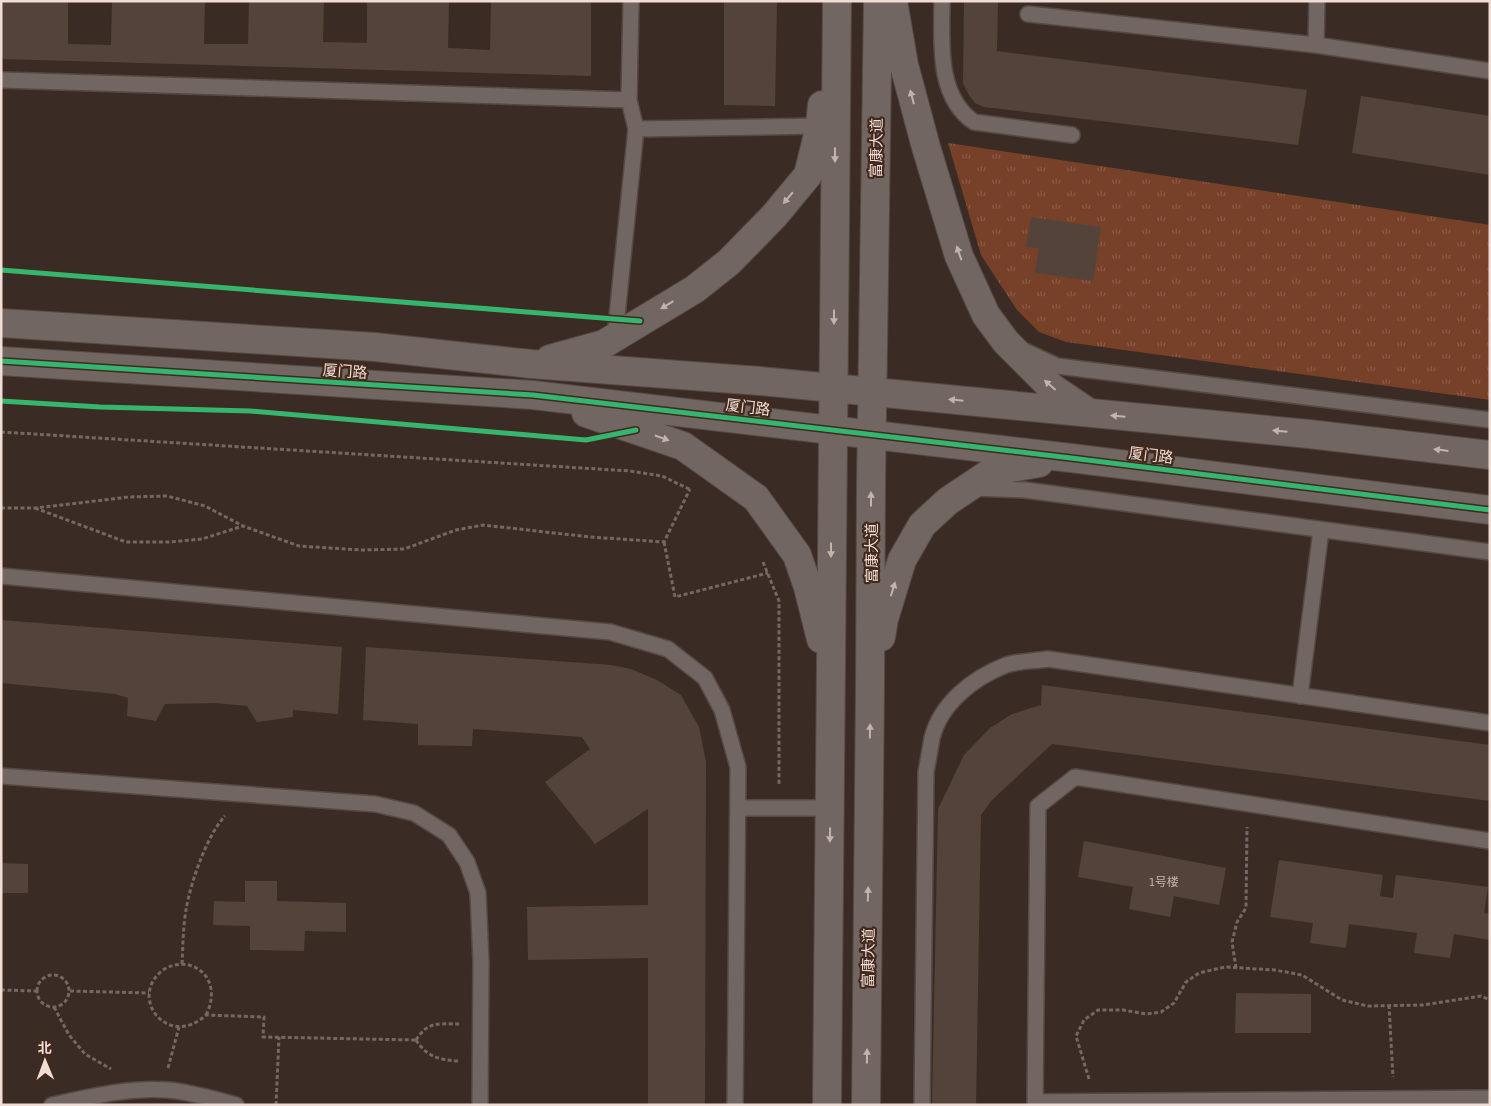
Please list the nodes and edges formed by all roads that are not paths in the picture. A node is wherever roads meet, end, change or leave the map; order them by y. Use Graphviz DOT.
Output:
graph roads {
  1 [pos="631,1"];
  2 [pos="831,1"];
  3 [pos="836,1"];
  4 [pos="878,1"];
  5 [pos="893,1"];
  6 [pos="942,1"];
  7 [pos="1317,1"];
  8 [pos="1028,14"];
  9 [pos="1316,45"];
  10 [pos="1490,71"];
  11 [pos="1,80"];
  12 [pos="629,100"];
  13 [pos="820,126"];
  14 [pos="636,130"];
  15 [pos="1072,135"];
  16 [pos="1,323"];
  17 [pos="616,336"];
  18 [pos="1006,342"];
  19 [pos="1,361"];
  20 [pos="531,364"];
  21 [pos="834,388"];
  22 [pos="873,392"];
  23 [pos="533,395"];
  24 [pos="1089,413"];
  25 [pos="1490,420"];
  26 [pos="833,430"];
  27 [pos="871,434"];
  28 [pos="1490,455"];
  29 [pos="1071,458"];
  30 [pos="968,488"];
  31 [pos="1490,510"];
  32 [pos="1321,530"];
  33 [pos="1490,552"];
  34 [pos="1,576"];
  35 [pos="831,682"];
  36 [pos="870,688"];
  37 [pos="1300,696"];
  38 [pos="1490,723"];
  39 [pos="1,776"];
  40 [pos="738,808"];
  41 [pos="830,808"];
  42 [pos="1490,841"];
  43 [pos="1490,1098"];
  44 [pos="52,1105"];
  45 [pos="236,1105"];
  46 [pos="480,1105"];
  47 [pos="735,1105"];
  48 [pos="827,1105"];
  49 [pos="866,1105"];
  50 [pos="922,1105"];
  1 -- 12 [label="lane"];
  2 -- 13 [label="street"];
  3 -- 21 [label="street, one-way"];
  4 -- 22 [label="street, 富康大道"];
  18 -- 5 [label="street, one-way"];
  6 -- 15 [label="lane"];
  7 -- 9 [label="lane"];
  8 -- 9 [label="lane"];
  9 -- 10 [label="lane"];
  11 -- 12 [label="lane"];
  12 -- 14 [label="lane"];
  13 -- 14 [label="lane"];
  13 -- 17 [label="street, one-way"];
  14 -- 17 [label="lane"];
  16 -- 20 [label="street, 厦门路"];
  17 -- 20 [label="street"];
  24 -- 18 [label="street, one-way"];
  18 -- 25 [label="lane"];
  19 -- 23 [label="street, 厦门路"];
  20 -- 21 [label="street, 厦门路"];
  21 -- 22 [label="street, 厦门路"];
  21 -- 26 [label="street"];
  24 -- 22 [label="street, 厦门路, one-way"];
  22 -- 27 [label="street, 富康大道"];
  23 -- 26 [label="street, 厦门路"];
  23 -- 35 [label="street, one-way"];
  28 -- 24 [label="street, 厦门路, one-way"];
  26 -- 27 [label="street, 厦门路"];
  26 -- 35 [label="street, one-way"];
  27 -- 29 [label="street, 厦门路"];
  36 -- 27 [label="street, 富康大道, one-way"];
  29 -- 30 [label="street"];
  29 -- 31 [label="street, 厦门路"];
  30 -- 32 [label="lane"];
  36 -- 30 [label="street, one-way"];
  32 -- 33 [label="lane"];
  32 -- 37 [label="lane"];
  34 -- 40 [label="lane"];
  35 -- 41 [label="street"];
  49 -- 36 [label="street, 富康大道, one-way"];
  37 -- 38 [label="lane"];
  37 -- 50 [label="lane"];
  39 -- 46 [label="lane"];
  40 -- 41 [label="lane"];
  40 -- 47 [label="lane"];
  41 -- 48 [label="street, one-way"];
  42 -- 43 [label="lane"];
  44 -- 45 [label="lane"];
}
